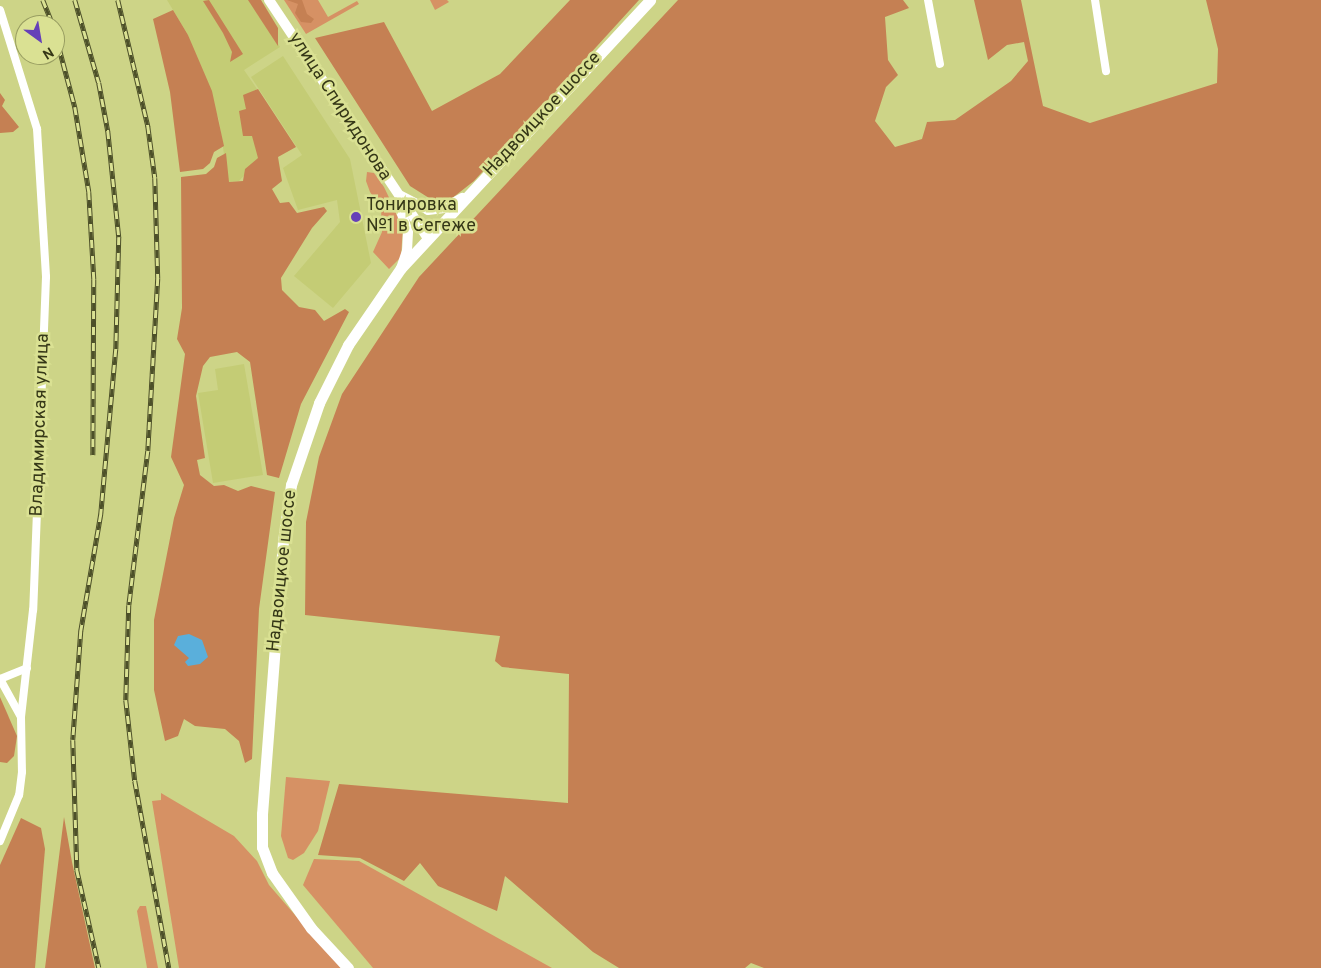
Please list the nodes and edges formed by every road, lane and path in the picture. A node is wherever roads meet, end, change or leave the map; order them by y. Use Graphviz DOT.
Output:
graph roads {
  1 [pos="269,0"];
  2 [pos="650,0"];
  3 [pos="928,0"];
  4 [pos="1095,0"];
  5 [pos="0,10"];
  6 [pos="940,64"];
  7 [pos="1106,71"];
  8 [pos="391,188"];
  9 [pos="475,188"];
  10 [pos="428,238"];
  11 [pos="401,268"];
  12 [pos="27,668"];
  13 [pos="0,679"];
  14 [pos="21,717"];
  15 [pos="0,841"];
  16 [pos="348,968"];
  1 -- 8 [label="street, улица Спиридонова"];
  2 -- 9 [label="main road, Надвоицкое шоссе"];
  3 -- 6 [label="street"];
  4 -- 7 [label="street"];
  5 -- 12 [label="street, Владимирская улица"];
  8 -- 9 [label="street"];
  8 -- 10 [label="street, улица Спиридонова"];
  8 -- 11 [label="street"];
  9 -- 10 [label="main road, Надвоицкое шоссе"];
  10 -- 11 [label="main road, Надвоицкое шоссе"];
  11 -- 16 [label="main road, Надвоицкое шоссе"];
  12 -- 13 [label="street"];
  12 -- 14 [label="street, Владимирская улица"];
  13 -- 14 [label="street"];
  14 -- 15 [label="street, Владимирская улица"];
}
